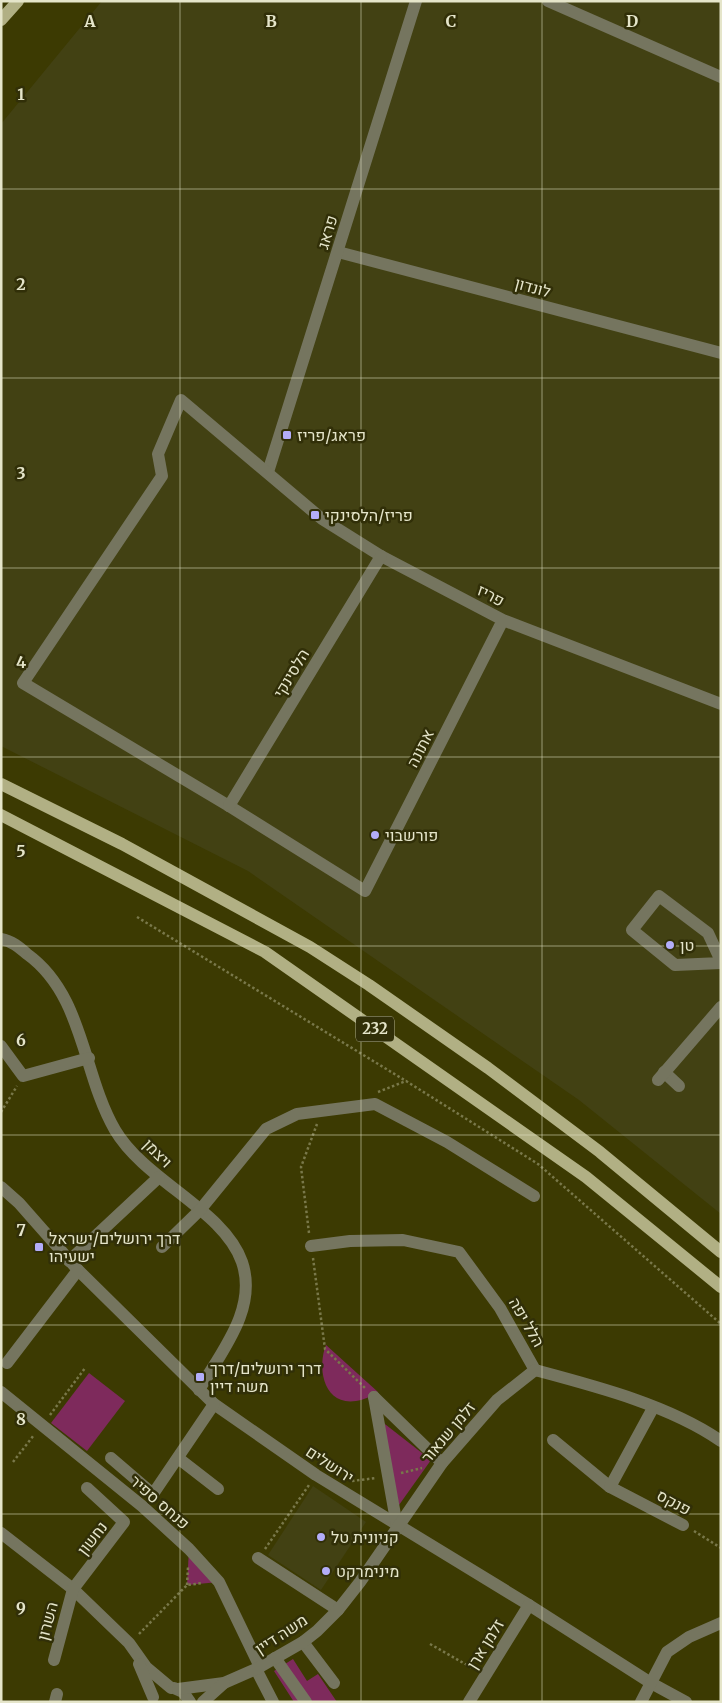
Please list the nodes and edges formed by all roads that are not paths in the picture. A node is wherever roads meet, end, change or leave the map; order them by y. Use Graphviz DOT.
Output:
graph roads {
  1 [pos="18,1"];
  2 [pos="416,1"];
  3 [pos="548,1"];
  4 [pos="1,20"];
  5 [pos="721,77"];
  6 [pos="338,252"];
  7 [pos="721,353"];
  8 [pos="268,472"];
  9 [pos="381,556"];
  10 [pos="503,620"];
  11 [pos="721,704"];
  12 [pos="1,784"];
  13 [pos="229,806"];
  14 [pos="1,815"];
  15 [pos="1,939"];
  16 [pos="721,962"];
  17 [pos="721,1007"];
  18 [pos="1,1046"];
  19 [pos="89,1058"];
  20 [pos="679,1086"];
  21 [pos="158,1178"];
  22 [pos="3,1187"];
  23 [pos="534,1196"];
  24 [pos="200,1210"];
  25 [pos="311,1246"];
  26 [pos="162,1247"];
  27 [pos="721,1252"];
  28 [pos="74,1266"];
  29 [pos="721,1287"];
  30 [pos="7,1363"];
  31 [pos="535,1370"];
  32 [pos="199,1390"];
  33 [pos="1,1392"];
  34 [pos="214,1404"];
  35 [pos="653,1408"];
  36 [pos="553,1440"];
  37 [pos="721,1441"];
  38 [pos="111,1458"];
  39 [pos="178,1458"];
  40 [pos="442,1463"];
  41 [pos="610,1486"];
  42 [pos="87,1488"];
  43 [pos="218,1489"];
  44 [pos="683,1525"];
  45 [pos="397,1526"];
  46 [pos="1,1533"];
  47 [pos="258,1558"];
  48 [pos="73,1589"];
  49 [pos="529,1605"];
  50 [pos="338,1610"];
  51 [pos="721,1623"];
  52 [pos="302,1642"];
  53 [pos="129,1644"];
  54 [pos="275,1658"];
  55 [pos="54,1660"];
  56 [pos="258,1668"];
  57 [pos="224,1683"];
  58 [pos="334,1683"];
  59 [pos="651,1683"];
  60 [pos="175,1689"];
  61 [pos="152,1699"];
  62 [pos="190,1702"];
  63 [pos="203,1702"];
  64 [pos="274,1702"];
  65 [pos="306,1702"];
  66 [pos="470,1702"];
  67 [pos="641,1702"];
  68 [pos="686,1702"];
  1 -- 4 [label="main road"];
  2 -- 6 [label="street, פראג"];
  3 -- 5 [label="street"];
  6 -- 7 [label="street, לונדון"];
  6 -- 8 [label="street, פראג"];
  8 -- 9 [label="street, פריז"];
  8 -- 13 [label="street, פריז"];
  9 -- 10 [label="street, פריז"];
  9 -- 13 [label="street, הלסינקי"];
  10 -- 11 [label="street, פריז"];
  10 -- 13 [label="street, אתונה"];
  12 -- 27 [label="main road, 232"];
  14 -- 29 [label="main road, 232"];
  15 -- 19 [label="street, ויצמן"];
  16 -- 16 [label="street"];
  17 -- 20 [label="street"];
  18 -- 19 [label="street"];
  19 -- 21 [label="street, ויצמן"];
  21 -- 24 [label="street, ויצמן"];
  21 -- 28 [label="street"];
  22 -- 28 [label="street, ירושלים"];
  23 -- 24 [label="street"];
  24 -- 26 [label="street"];
  24 -- 32 [label="street, ויצמן"];
  25 -- 31 [label="street, הלל יפה"];
  28 -- 30 [label="street"];
  28 -- 32 [label="street, ירושלים"];
  31 -- 35 [label="street, הלל יפה"];
  31 -- 40 [label="street, זלמן שנאור"];
  32 -- 34 [label="street, ירושלים"];
  33 -- 56 [label="street, פנחס ספיר"];
  34 -- 39 [label="street"];
  34 -- 45 [label="street, ירושלים"];
  35 -- 37 [label="street, הלל יפה"];
  35 -- 41 [label="street"];
  36 -- 41 [label="street, פנקס"];
  38 -- 39 [label="street"];
  39 -- 43 [label="street"];
  40 -- 45 [label="street, זלמן שנאור"];
  40 -- 45 [label="street"];
  41 -- 44 [label="street, פנקס"];
  42 -- 48 [label="street, נחשון"];
  45 -- 49 [label="street, ירושלים"];
  45 -- 50 [label="street, משה דיין"];
  46 -- 48 [label="street"];
  47 -- 50 [label="street"];
  48 -- 53 [label="street"];
  48 -- 55 [label="street, השרון"];
  49 -- 59 [label="street, ירושלים"];
  49 -- 66 [label="street, זלמן ארן"];
  50 -- 52 [label="street, משה דיין"];
  51 -- 59 [label="street"];
  52 -- 54 [label="street, משה דיין"];
  52 -- 58 [label="street"];
  53 -- 60 [label="street"];
  53 -- 61 [label="street"];
  54 -- 56 [label="street, משה דיין"];
  54 -- 65 [label="street"];
  56 -- 57 [label="street, משה דיין"];
  56 -- 64 [label="street, פנחס ספיר"];
  57 -- 60 [label="street, משה דיין"];
  57 -- 63 [label="street, משה דיין"];
  59 -- 67 [label="street"];
  59 -- 68 [label="street, ירושלים"];
  60 -- 61 [label="street, משה דיין"];
  60 -- 62 [label="street"];
}
